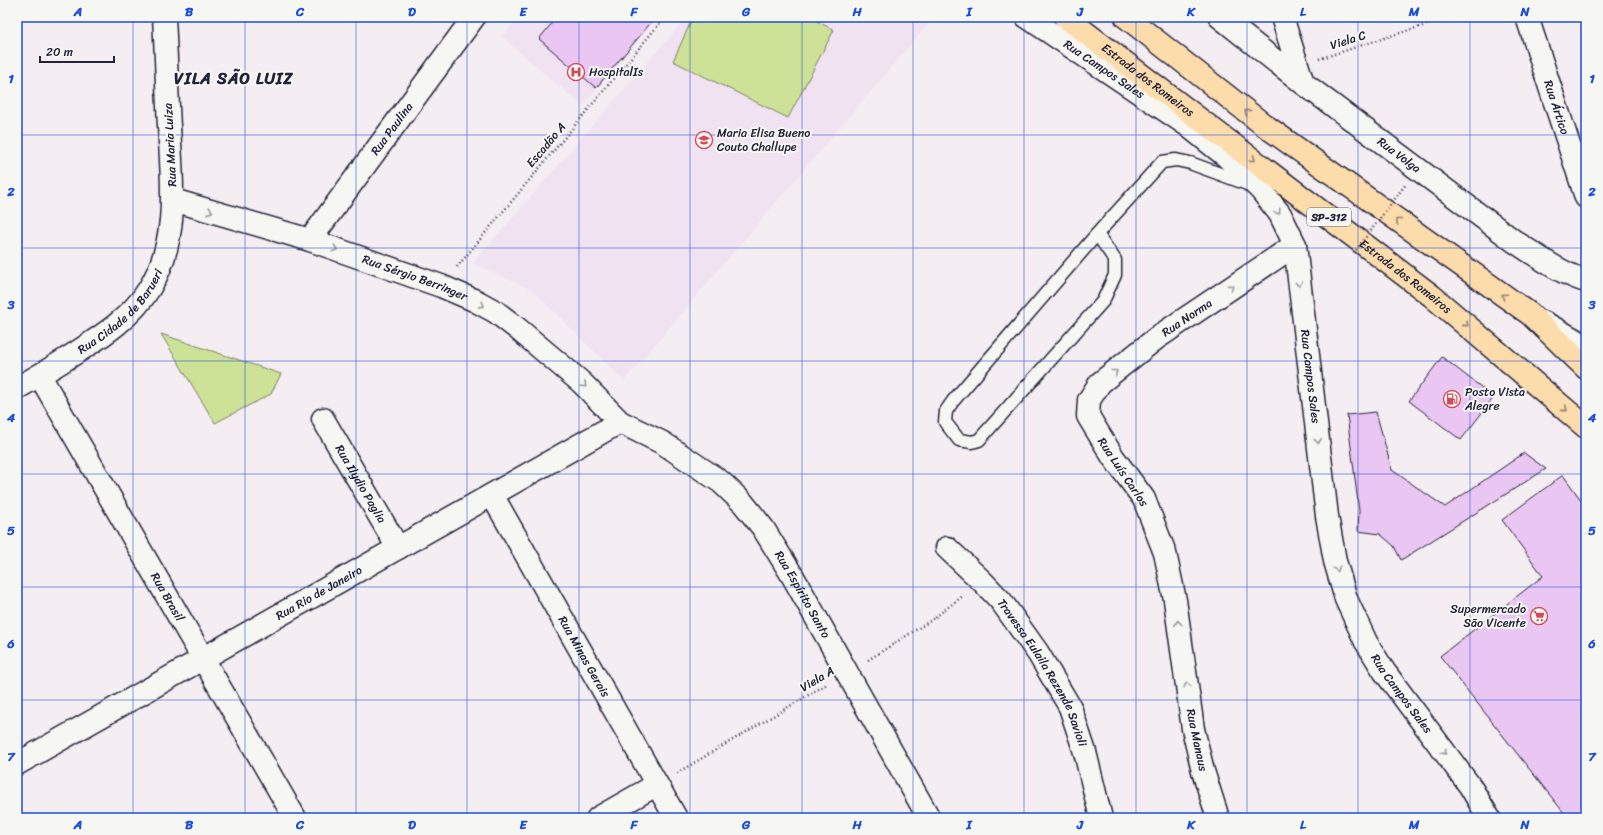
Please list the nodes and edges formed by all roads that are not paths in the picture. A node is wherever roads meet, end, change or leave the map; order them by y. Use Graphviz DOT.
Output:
graph roads {
  1 [pos="164,17"];
  2 [pos="474,17"];
  3 [pos="1027,17"];
  4 [pos="1065,17"];
  5 [pos="1126,17"];
  6 [pos="1220,17"];
  7 [pos="1282,17"];
  8 [pos="1527,17"];
  9 [pos="1300,74"];
  10 [pos="1260,188"];
  11 [pos="1586,196"];
  12 [pos="173,200"];
  13 [pos="1097,234"];
  14 [pos="310,240"];
  15 [pos="1295,245"];
  16 [pos="1586,281"];
  17 [pos="1530,314"];
  18 [pos="1586,346"];
  19 [pos="1586,368"];
  20 [pos="40,376"];
  21 [pos="17,388"];
  22 [pos="1089,400"];
  23 [pos="323,419"];
  24 [pos="620,422"];
  25 [pos="1586,427"];
  26 [pos="492,495"];
  27 [pos="398,548"];
  28 [pos="947,548"];
  29 [pos="203,659"];
  30 [pos="1183,661"];
  31 [pos="17,764"];
  32 [pos="656,785"];
  33 [pos="295,818"];
  34 [pos="598,818"];
  35 [pos="676,818"];
  36 [pos="929,818"];
  37 [pos="1101,818"];
  38 [pos="1218,818"];
  39 [pos="1489,818"];
  1 -- 12 [label="street, Rua Maria Luiza"];
  2 -- 14 [label="street, Rua Paulina"];
  3 -- 10 [label="street, Rua Campos Sales"];
  4 -- 25 [label="main road, Estrada dos Romeiros / SP-312, one-way"];
  17 -- 5 [label="main road, SP-312, one-way"];
  6 -- 9 [label="street, Rua Volga"];
  7 -- 9 [label="street"];
  8 -- 11 [label="street, Rua Ártico"];
  9 -- 16 [label="street, Rua Volga"];
  10 -- 13 [label="lane"];
  10 -- 15 [label="street, Rua Campos Sales, one-way"];
  12 -- 14 [label="street, Rua Sérgio Berringer, one-way"];
  12 -- 20 [label="street, Rua Cidade de Barueri"];
  13 -- 13 [label="lane"];
  14 -- 24 [label="street, Rua Sérgio Berringer, one-way"];
  22 -- 15 [label="street, Rua Norma, one-way"];
  15 -- 39 [label="street, Rua Campos Sales, one-way"];
  17 -- 18 [label="street"];
  17 -- 19 [label="main road, SP-312"];
  20 -- 21 [label="street, Rua Cidade de Barueri"];
  20 -- 29 [label="street, Rua Brasil"];
  30 -- 22 [label="street, Rua Luís Carlos, one-way"];
  23 -- 27 [label="street, Rua Ilydio Paglia"];
  24 -- 26 [label="street, Rua Rio de Janeiro"];
  24 -- 36 [label="street, Rua Espírito Santo"];
  26 -- 27 [label="street, Rua Rio de Janeiro"];
  26 -- 32 [label="street, Rua Minas Gerais"];
  27 -- 29 [label="street, Rua Rio de Janeiro"];
  28 -- 37 [label="street, Travessa Eulaila Rezende Savioli"];
  29 -- 31 [label="street, Rua Rio de Janeiro"];
  29 -- 33 [label="street, Rua Brasil"];
  38 -- 30 [label="street, Rua Manaus, one-way"];
  32 -- 34 [label="street"];
  32 -- 35 [label="street, Rua Minas Gerais"];
}
